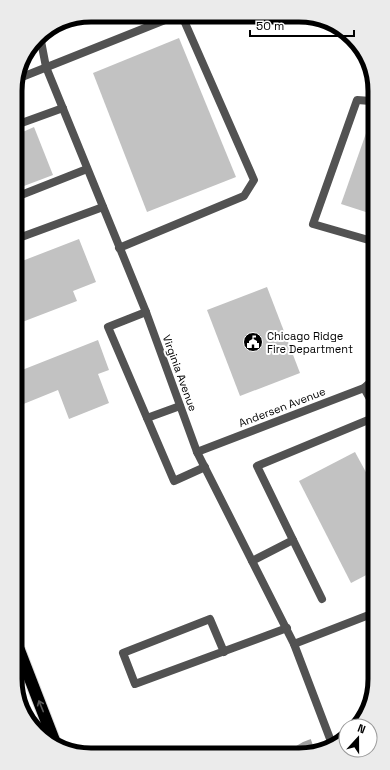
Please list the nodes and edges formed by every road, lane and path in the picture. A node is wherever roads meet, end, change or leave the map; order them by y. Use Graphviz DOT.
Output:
graph roads {
  1 [pos="160,22"];
  2 [pos="185,22"];
  3 [pos="41,43"];
  4 [pos="46,67"];
  5 [pos="24,76"];
  6 [pos="368,101"];
  7 [pos="63,108"];
  8 [pos="22,123"];
  9 [pos="87,169"];
  10 [pos="22,195"];
  11 [pos="103,207"];
  12 [pos="22,237"];
  13 [pos="368,240"];
  14 [pos="119,248"];
  15 [pos="146,312"];
  16 [pos="368,384"];
  17 [pos="364,388"];
  18 [pos="368,395"];
  19 [pos="180,406"];
  20 [pos="147,418"];
  21 [pos="368,420"];
  22 [pos="198,452"];
  23 [pos="205,467"];
  24 [pos="293,540"];
  25 [pos="252,561"];
  26 [pos="322,599"];
  27 [pos="368,616"];
  28 [pos="286,628"];
  29 [pos="294,644"];
  30 [pos="224,652"];
  31 [pos="22,658"];
  32 [pos="52,735"];
  33 [pos="330,740"];
  1 -- 4 [label="street"];
  2 -- 14 [label="street"];
  3 -- 4 [label="street, Virginia Avenue"];
  4 -- 5 [label="street"];
  4 -- 7 [label="street, Virginia Avenue"];
  6 -- 13 [label="street"];
  7 -- 8 [label="street"];
  7 -- 9 [label="street, Virginia Avenue"];
  9 -- 10 [label="street"];
  9 -- 11 [label="street, Virginia Avenue"];
  11 -- 12 [label="street"];
  11 -- 14 [label="street, Virginia Avenue"];
  14 -- 15 [label="street, Virginia Avenue"];
  15 -- 19 [label="street, Virginia Avenue"];
  15 -- 20 [label="street"];
  16 -- 17 [label="street, Andersen Avenue"];
  17 -- 18 [label="street"];
  17 -- 22 [label="street, Andersen Avenue"];
  19 -- 20 [label="street"];
  19 -- 22 [label="street, Virginia Avenue"];
  20 -- 23 [label="street"];
  21 -- 24 [label="street"];
  22 -- 23 [label="street, Virginia Avenue"];
  23 -- 25 [label="street, Virginia Avenue"];
  24 -- 25 [label="street"];
  24 -- 26 [label="street"];
  25 -- 28 [label="street, Virginia Avenue"];
  27 -- 29 [label="street"];
  28 -- 29 [label="street, Virginia Avenue"];
  28 -- 30 [label="street"];
  29 -- 33 [label="street, Virginia Avenue"];
  30 -- 30 [label="street"];
  32 -- 31 [label="highway, one-way"];
}
